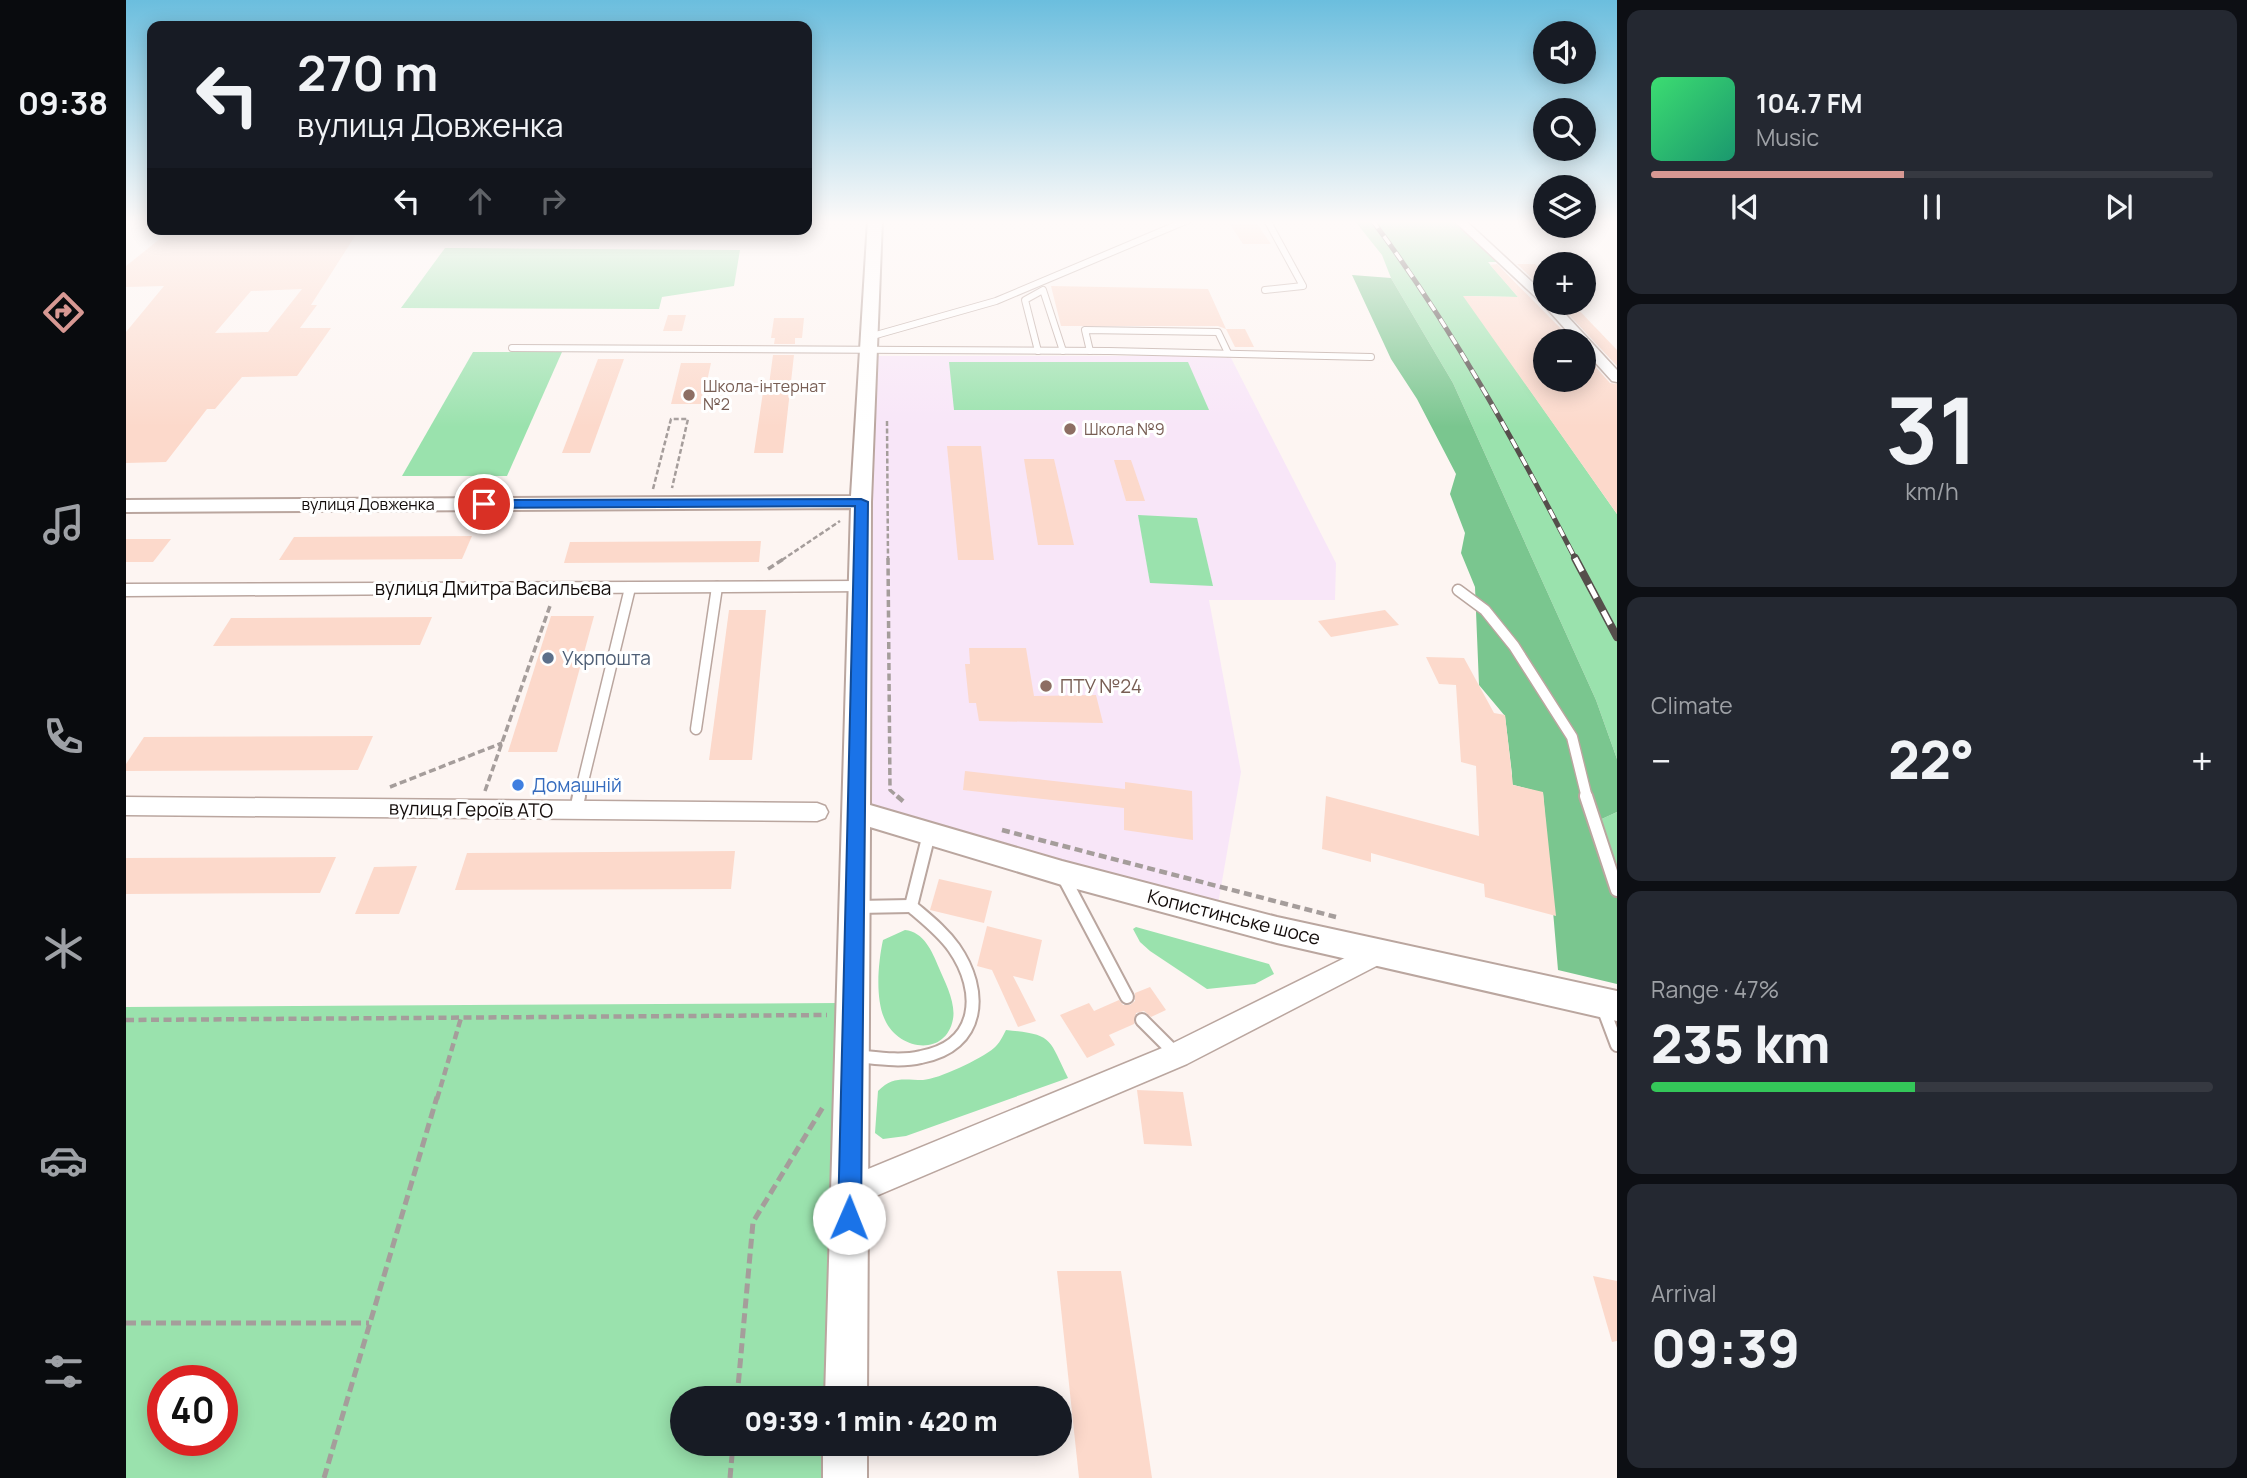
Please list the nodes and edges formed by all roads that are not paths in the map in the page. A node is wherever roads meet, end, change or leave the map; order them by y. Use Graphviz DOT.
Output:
graph roads {
  1 [pos="872,289"];
  2 [pos="1025,289"];
  3 [pos="1275,289"];
  4 [pos="1265,290"];
  5 [pos="1560,315"];
  6 [pos="869,344"];
  7 [pos="512,348"];
  8 [pos="1038,351"];
  9 [pos="1063,351"];
  10 [pos="1090,351"];
  11 [pos="1227,352"];
  12 [pos="1371,357"];
  13 [pos="1617,378"];
  14 [pos="861,502"];
  15 [pos="126,506"];
  16 [pos="717,587"];
  17 [pos="860,587"];
  18 [pos="630,588"];
  19 [pos="126,590"];
  20 [pos="1458,590"];
  21 [pos="696,729"];
  22 [pos="126,806"];
  23 [pos="576,810"];
  24 [pos="817,811"];
  25 [pos="856,812"];
  26 [pos="929,834"];
  27 [pos="1062,873"];
  28 [pos="1617,890"];
  29 [pos="911,906"];
  30 [pos="855,907"];
  31 [pos="1379,952"];
  32 [pos="1127,997"];
  33 [pos="1609,1004"];
  34 [pos="1142,1020"];
  35 [pos="1617,1045"];
  36 [pos="1177,1055"];
  37 [pos="852,1056"];
  38 [pos="850,1192"];
  39 [pos="846,1386"];
  40 [pos="845,1456"];
  41 [pos="845,1478"];
  1 -- 6 [label="street"];
  2 -- 6 [label="lane"];
  3 -- 4 [label="lane"];
  5 -- 13 [label="street"];
  6 -- 7 [label="lane"];
  6 -- 8 [label="lane"];
  6 -- 14 [label="street"];
  8 -- 9 [label="lane"];
  8 -- 9 [label="lane"];
  9 -- 10 [label="lane"];
  10 -- 11 [label="lane"];
  10 -- 11 [label="lane"];
  11 -- 12 [label="lane"];
  14 -- 15 [label="street, вулиця Довженка"];
  14 -- 17 [label="street"];
  16 -- 17 [label="street, вулиця Дмитра Васильєва"];
  16 -- 18 [label="street, вулиця Дмитра Васильєва"];
  16 -- 21 [label="lane"];
  17 -- 25 [label="street"];
  18 -- 19 [label="street, вулиця Дмитра Васильєва"];
  18 -- 23 [label="lane"];
  20 -- 28 [label="lane"];
  22 -- 23 [label="street, вулиця Героїв АТО"];
  23 -- 24 [label="street, вулиця Героїв АТО"];
  25 -- 26 [label="street, Копистинське шосе"];
  25 -- 30 [label="street"];
  26 -- 27 [label="street, Копистинське шосе"];
  26 -- 29 [label="lane"];
  27 -- 31 [label="street, Копистинське шосе"];
  27 -- 32 [label="lane"];
  29 -- 30 [label="lane"];
  29 -- 37 [label="lane"];
  30 -- 37 [label="street"];
  31 -- 33 [label="street, Копистинське шосе"];
  31 -- 36 [label="street"];
  33 -- 35 [label="lane"];
  34 -- 36 [label="lane"];
  36 -- 38 [label="street"];
  37 -- 38 [label="street"];
  38 -- 39 [label="street"];
  40 -- 41 [label="street"];
}
